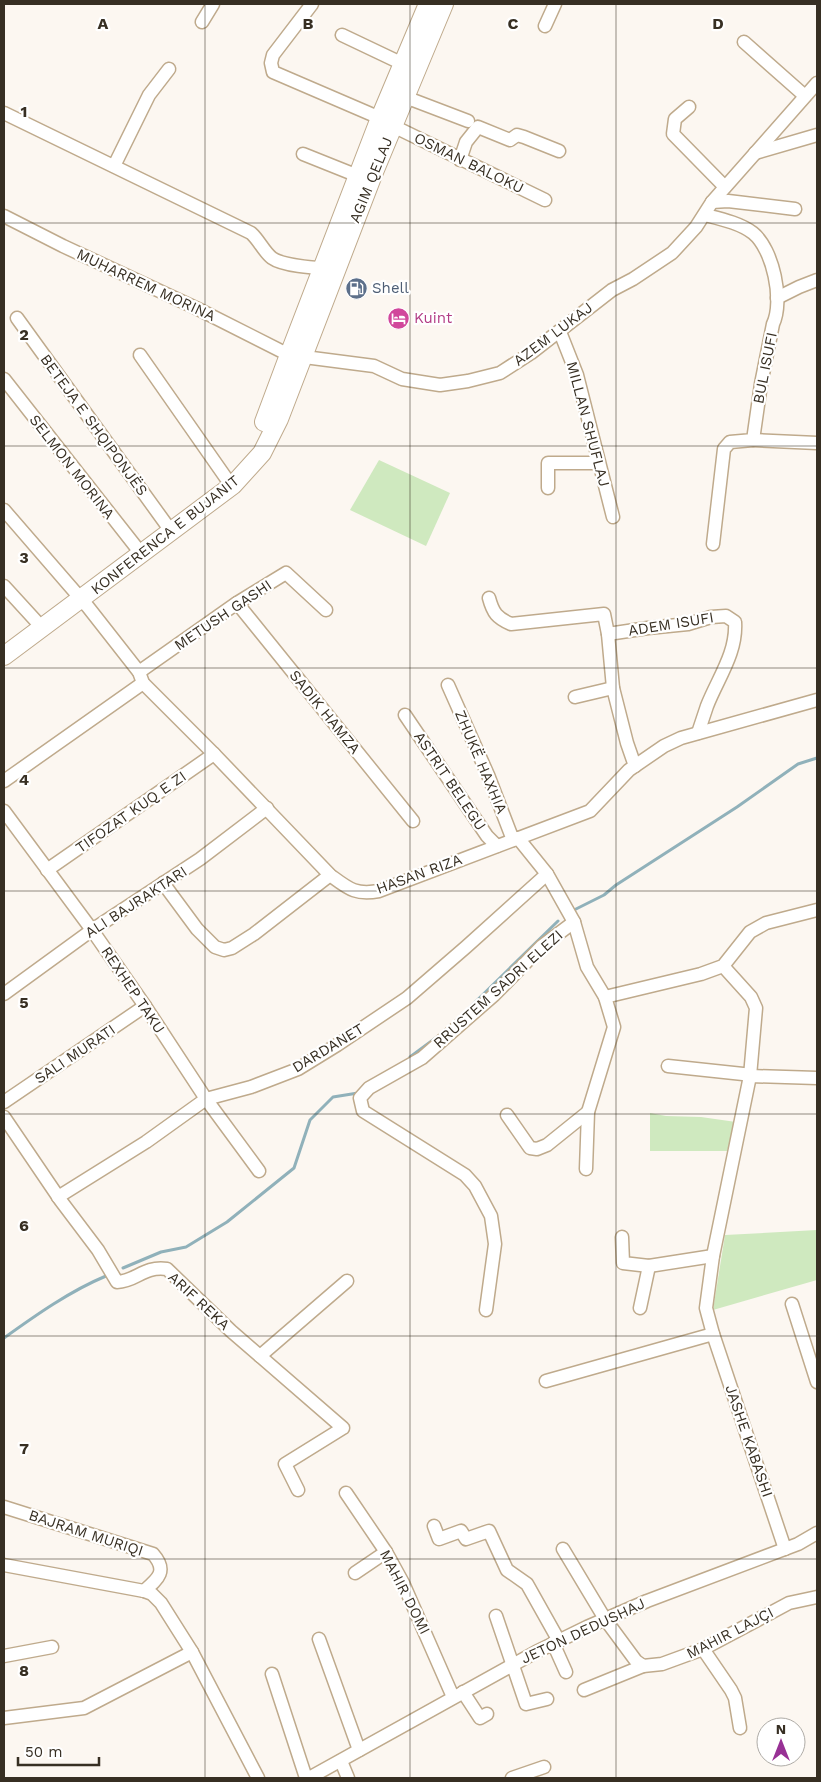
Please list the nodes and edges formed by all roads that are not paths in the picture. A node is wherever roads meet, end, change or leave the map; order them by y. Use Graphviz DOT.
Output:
graph roads {
  1 [pos="213,4"];
  2 [pos="312,4"];
  3 [pos="438,4"];
  4 [pos="554,4"];
  5 [pos="202,22"];
  6 [pos="545,26"];
  7 [pos="342,35"];
  8 [pos="744,42"];
  9 [pos="403,64"];
  10 [pos="169,69"];
  11 [pos="817,83"];
  12 [pos="805,96"];
  13 [pos="405,97"];
  14 [pos="689,106"];
  15 [pos="4,113"];
  16 [pos="387,122"];
  17 [pos="468,122"];
  18 [pos="817,135"];
  19 [pos="559,151"];
  20 [pos="755,153"];
  21 [pos="303,154"];
  22 [pos="373,158"];
  23 [pos="460,160"];
  24 [pos="114,166"];
  25 [pos="358,176"];
  26 [pos="725,187"];
  27 [pos="545,200"];
  28 [pos="712,202"];
  29 [pos="796,209"];
  30 [pos="705,215"];
  31 [pos="4,216"];
  32 [pos="330,269"];
  33 [pos="817,280"];
  34 [pos="778,298"];
  35 [pos="17,318"];
  36 [pos="560,332"];
  37 [pos="140,355"];
  38 [pos="295,356"];
  39 [pos="4,379"];
  40 [pos="753,440"];
  41 [pos="817,443"];
  42 [pos="598,463"];
  43 [pos="226,478"];
  44 [pos="548,488"];
  45 [pos="4,510"];
  46 [pos="613,517"];
  47 [pos="169,528"];
  48 [pos="713,544"];
  49 [pos="138,551"];
  50 [pos="4,586"];
  51 [pos="78,596"];
  52 [pos="489,598"];
  53 [pos="237,603"];
  54 [pos="326,610"];
  55 [pos="36,621"];
  56 [pos="608,634"];
  57 [pos="4,643"];
  58 [pos="4,656"];
  59 [pos="141,677"];
  60 [pos="448,685"];
  61 [pos="613,688"];
  62 [pos="575,697"];
  63 [pos="817,700"];
  64 [pos="405,715"];
  65 [pos="698,732"];
  66 [pos="214,754"];
  67 [pos="635,766"];
  68 [pos="4,782"];
  69 [pos="267,808"];
  70 [pos="4,811"];
  71 [pos="413,821"];
  72 [pos="516,838"];
  73 [pos="497,846"];
  74 [pos="47,870"];
  75 [pos="330,874"];
  76 [pos="547,874"];
  77 [pos="163,883"];
  78 [pos="817,910"];
  79 [pos="574,922"];
  80 [pos="92,930"];
  81 [pos="723,966"];
  82 [pos="4,994"];
  83 [pos="605,997"];
  84 [pos="145,1006"];
  85 [pos="668,1066"];
  86 [pos="750,1076"];
  87 [pos="817,1078"];
  88 [pos="206,1099"];
  89 [pos="4,1102"];
  90 [pos="588,1112"];
  91 [pos="507,1115"];
  92 [pos="4,1117"];
  93 [pos="586,1169"];
  94 [pos="259,1171"];
  95 [pos="58,1197"];
  96 [pos="622,1237"];
  97 [pos="713,1256"];
  98 [pos="648,1266"];
  99 [pos="347,1280"];
  100 [pos="792,1304"];
  101 [pos="640,1308"];
  102 [pos="486,1310"];
  103 [pos="713,1334"];
  104 [pos="260,1356"];
  105 [pos="546,1381"];
  106 [pos="817,1382"];
  107 [pos="298,1490"];
  108 [pos="346,1493"];
  109 [pos="4,1507"];
  110 [pos="434,1526"];
  111 [pos="817,1533"];
  112 [pos="563,1549"];
  113 [pos="786,1549"];
  114 [pos="386,1552"];
  115 [pos="4,1564"];
  116 [pos="355,1573"];
  117 [pos="144,1591"];
  118 [pos="817,1597"];
  119 [pos="496,1616"];
  120 [pos="605,1619"];
  121 [pos="319,1640"];
  122 [pos="556,1642"];
  123 [pos="52,1647"];
  124 [pos="703,1649"];
  125 [pos="192,1652"];
  126 [pos="4,1656"];
  127 [pos="513,1665"];
  128 [pos="643,1666"];
  129 [pos="566,1672"];
  130 [pos="272,1674"];
  131 [pos="584,1690"];
  132 [pos="458,1694"];
  133 [pos="547,1699"];
  134 [pos="487,1714"];
  135 [pos="4,1718"];
  136 [pos="740,1728"];
  137 [pos="359,1750"];
  138 [pos="341,1761"];
  139 [pos="544,1767"];
  140 [pos="327,1774"];
  141 [pos="258,1778"];
  142 [pos="308,1778"];
  143 [pos="348,1778"];
  144 [pos="512,1778"];
  1 -- 5 [label="street"];
  2 -- 16 [label="street, OSMAN BALOKU"];
  3 -- 9 [label="main road, AGIM QELAJ"];
  3 -- 13 [label="main road, AGIM QELAJ"];
  4 -- 6 [label="street"];
  7 -- 9 [label="street"];
  8 -- 12 [label="street"];
  9 -- 16 [label="main road, AGIM QELAJ"];
  10 -- 24 [label="street"];
  11 -- 12 [label="street, AZEM LUKAJ"];
  12 -- 20 [label="street, AZEM LUKAJ"];
  13 -- 16 [label="main road, AGIM QELAJ"];
  13 -- 17 [label="street"];
  14 -- 26 [label="street"];
  15 -- 24 [label="street"];
  16 -- 22 [label="main road, AGIM QELAJ"];
  16 -- 23 [label="street, OSMAN BALOKU"];
  18 -- 20 [label="street"];
  19 -- 23 [label="street"];
  20 -- 26 [label="street, AZEM LUKAJ"];
  21 -- 25 [label="street, AGIM QELAJ"];
  22 -- 25 [label="main road, AGIM QELAJ"];
  22 -- 32 [label="main road, AGIM QELAJ"];
  23 -- 27 [label="street, OSMAN BALOKU"];
  24 -- 32 [label="street"];
  25 -- 32 [label="main road, AGIM QELAJ"];
  26 -- 28 [label="street, AZEM LUKAJ"];
  28 -- 29 [label="street"];
  28 -- 30 [label="street, AZEM LUKAJ"];
  30 -- 34 [label="street, BUL ISUFI"];
  30 -- 36 [label="street, AZEM LUKAJ"];
  31 -- 38 [label="street, MUHARREM MORINA"];
  32 -- 38 [label="main road, AGIM QELAJ"];
  33 -- 34 [label="street"];
  34 -- 40 [label="street, BUL ISUFI"];
  35 -- 47 [label="street, BETEJA E SHQIPONJËS"];
  36 -- 38 [label="street, AZEM LUKAJ"];
  36 -- 42 [label="street, MILLAN SHUFLAJ"];
  37 -- 43 [label="street"];
  38 -- 43 [label="main road, KONFERENCA E BUJANIT"];
  38 -- 47 [label="main road, KONFERENCA E BUJANIT"];
  39 -- 49 [label="street, SELMON MORINA"];
  40 -- 41 [label="street"];
  40 -- 48 [label="street"];
  42 -- 44 [label="street"];
  42 -- 46 [label="street, MILLAN SHUFLAJ"];
  43 -- 47 [label="main road, KONFERENCA E BUJANIT"];
  45 -- 51 [label="street, HASAN RIZA"];
  47 -- 49 [label="main road, KONFERENCA E BUJANIT"];
  49 -- 51 [label="main road, KONFERENCA E BUJANIT"];
  50 -- 55 [label="street"];
  51 -- 55 [label="main road, KONFERENCA E BUJANIT"];
  51 -- 58 [label="main road, KONFERENCA E BUJANIT"];
  51 -- 59 [label="street, HASAN RIZA"];
  52 -- 56 [label="street, ADEM ISUFI"];
  53 -- 54 [label="street, METUSH GASHI"];
  53 -- 59 [label="street, METUSH GASHI"];
  53 -- 71 [label="street, SADIK HAMZA"];
  55 -- 57 [label="main road, KONFERENCA E BUJANIT"];
  56 -- 61 [label="street, ADEM ISUFI"];
  56 -- 65 [label="street, ADEM ISUFI"];
  59 -- 66 [label="street, HASAN RIZA"];
  59 -- 68 [label="street, METUSH GASHI"];
  60 -- 72 [label="street, ZHUKË HAXHIA"];
  61 -- 62 [label="street"];
  61 -- 67 [label="street, ADEM ISUFI"];
  63 -- 65 [label="street, HASAN RIZA"];
  64 -- 73 [label="street, ASTRIT BELEGU"];
  65 -- 67 [label="street, HASAN RIZA"];
  66 -- 69 [label="street, HASAN RIZA"];
  66 -- 74 [label="street, TIFOZAT KUQ E ZI"];
  67 -- 72 [label="street, HASAN RIZA"];
  69 -- 75 [label="street, HASAN RIZA"];
  69 -- 77 [label="street, ALI BAJRAKTARI"];
  70 -- 74 [label="street, REXHEP TAKU"];
  72 -- 73 [label="street, HASAN RIZA"];
  72 -- 76 [label="street, ZHUKË HAXHIA"];
  73 -- 75 [label="street, HASAN RIZA"];
  74 -- 80 [label="street, REXHEP TAKU"];
  75 -- 77 [label="street"];
  76 -- 79 [label="street, ZHUKË HAXHIA"];
  76 -- 88 [label="street, DARDANET"];
  77 -- 80 [label="street, ALI BAJRAKTARI"];
  78 -- 81 [label="street"];
  79 -- 83 [label="street, ZHUKË HAXHIA"];
  79 -- 102 [label="street, RRUSTEM SADRI ELEZI"];
  80 -- 82 [label="street, ALI BAJRAKTARI"];
  80 -- 84 [label="street, REXHEP TAKU"];
  81 -- 83 [label="street"];
  81 -- 86 [label="street, JASHE KABASHI"];
  83 -- 90 [label="street, ZHUKË HAXHIA"];
  84 -- 88 [label="street, REXHEP TAKU"];
  84 -- 89 [label="street, SALI MURATI"];
  85 -- 86 [label="street"];
  86 -- 87 [label="street"];
  86 -- 97 [label="street, JASHE KABASHI"];
  88 -- 94 [label="street, REXHEP TAKU"];
  88 -- 95 [label="street, DARDANET"];
  90 -- 91 [label="street"];
  90 -- 93 [label="street, ZHUKË HAXHIA"];
  92 -- 95 [label="street"];
  95 -- 104 [label="street, ARIF REKA"];
  96 -- 98 [label="street"];
  97 -- 98 [label="street"];
  97 -- 103 [label="street, JASHE KABASHI"];
  98 -- 101 [label="street"];
  99 -- 104 [label="street"];
  100 -- 106 [label="street"];
  103 -- 105 [label="street"];
  103 -- 113 [label="street, JASHE KABASHI"];
  104 -- 107 [label="street, ARIF REKA"];
  108 -- 114 [label="street, MAHIR DOMI"];
  109 -- 117 [label="street, BAJRAM MURIQI"];
  110 -- 122 [label="street"];
  111 -- 113 [label="street, JETON DEDUSHAJ"];
  112 -- 120 [label="street"];
  113 -- 120 [label="street, JETON DEDUSHAJ"];
  114 -- 116 [label="street"];
  114 -- 132 [label="street, MAHIR DOMI"];
  115 -- 117 [label="street"];
  117 -- 125 [label="street"];
  118 -- 124 [label="street, MAHIR LAJÇI"];
  119 -- 127 [label="street"];
  120 -- 122 [label="street, JETON DEDUSHAJ"];
  120 -- 128 [label="street"];
  121 -- 137 [label="street"];
  122 -- 127 [label="street, JETON DEDUSHAJ"];
  122 -- 129 [label="street"];
  123 -- 126 [label="street"];
  124 -- 128 [label="street, MAHIR LAJÇI"];
  124 -- 136 [label="street"];
  125 -- 135 [label="street"];
  125 -- 141 [label="street"];
  127 -- 132 [label="street, JETON DEDUSHAJ"];
  127 -- 133 [label="street"];
  128 -- 131 [label="street, MAHIR LAJÇI"];
  130 -- 142 [label="street, JETON DEDUSHAJ"];
  132 -- 134 [label="street, MAHIR DOMI"];
  132 -- 137 [label="street, JETON DEDUSHAJ"];
  137 -- 138 [label="street, JETON DEDUSHAJ"];
  138 -- 140 [label="street, JETON DEDUSHAJ"];
  138 -- 143 [label="street"];
  139 -- 144 [label="street"];
  140 -- 142 [label="street, JETON DEDUSHAJ"];
}
